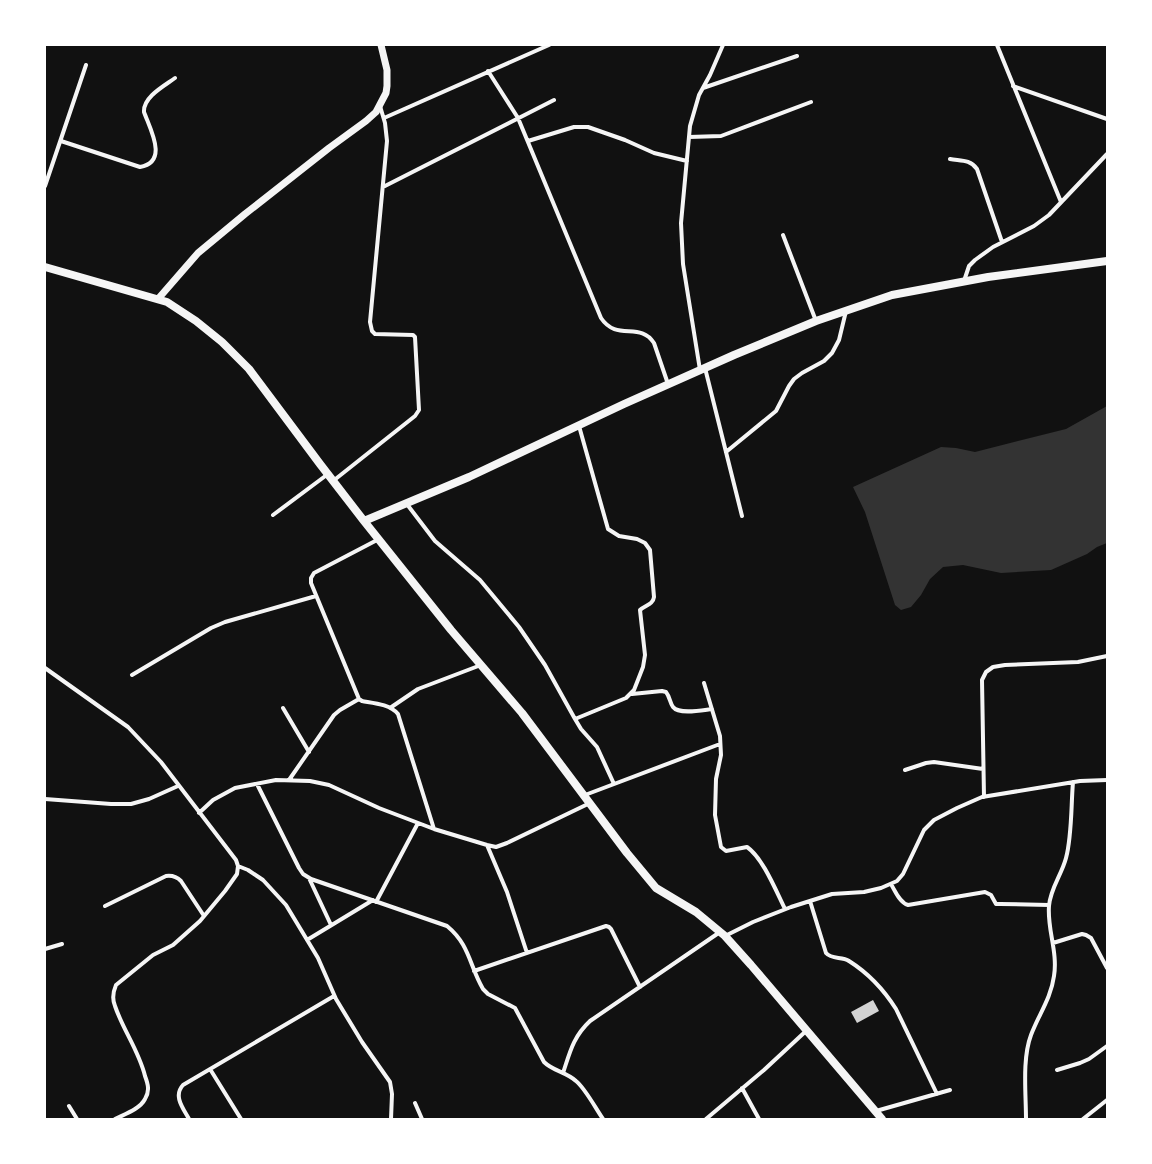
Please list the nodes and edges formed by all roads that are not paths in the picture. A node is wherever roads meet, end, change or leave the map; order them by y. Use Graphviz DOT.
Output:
graph roads {
  1 [pos="381,45"];
  2 [pos="549,45"];
  3 [pos="723,45"];
  4 [pos="996,45"];
  5 [pos="797,56"];
  6 [pos="86,65"];
  7 [pos="488,71"];
  8 [pos="174,78"];
  9 [pos="1013,86"];
  10 [pos="702,88"];
  11 [pos="554,100"];
  12 [pos="811,102"];
  13 [pos="380,106"];
  14 [pos="384,118"];
  15 [pos="518,118"];
  16 [pos="1107,119"];
  17 [pos="689,137"];
  18 [pos="61,141"];
  19 [pos="528,141"];
  20 [pos="1107,154"];
  21 [pos="950,160"];
  22 [pos="687,161"];
  23 [pos="45,186"];
  24 [pos="382,187"];
  25 [pos="1061,202"];
  26 [pos="783,235"];
  27 [pos="1002,242"];
  28 [pos="1107,261"];
  29 [pos="45,267"];
  30 [pos="964,281"];
  31 [pos="158,299"];
  32 [pos="846,311"];
  33 [pos="816,321"];
  34 [pos="702,369"];
  35 [pos="668,384"];
  36 [pos="579,425"];
  37 [pos="726,452"];
  38 [pos="328,474"];
  39 [pos="333,481"];
  40 [pos="406,503"];
  41 [pos="273,515"];
  42 [pos="742,516"];
  43 [pos="364,521"];
  44 [pos="379,539"];
  45 [pos="316,596"];
  46 [pos="1107,656"];
  47 [pos="481,665"];
  48 [pos="45,668"];
  49 [pos="132,675"];
  50 [pos="704,683"];
  51 [pos="632,694"];
  52 [pos="359,699"];
  53 [pos="283,708"];
  54 [pos="390,708"];
  55 [pos="712,709"];
  56 [pos="574,720"];
  57 [pos="720,744"];
  58 [pos="309,752"];
  59 [pos="983,769"];
  60 [pos="905,770"];
  61 [pos="289,780"];
  62 [pos="1107,780"];
  63 [pos="1073,782"];
  64 [pos="257,784"];
  65 [pos="614,784"];
  66 [pos="178,786"];
  67 [pos="584,795"];
  68 [pos="984,797"];
  69 [pos="45,799"];
  70 [pos="591,803"];
  71 [pos="199,814"];
  72 [pos="418,824"];
  73 [pos="434,830"];
  74 [pos="487,845"];
  75 [pos="238,866"];
  76 [pos="309,878"];
  77 [pos="891,884"];
  78 [pos="375,901"];
  79 [pos="810,901"];
  80 [pos="1049,904"];
  81 [pos="105,906"];
  82 [pos="785,909"];
  83 [pos="204,916"];
  84 [pos="331,925"];
  85 [pos="722,934"];
  86 [pos="307,940"];
  87 [pos="1053,943"];
  88 [pos="62,944"];
  89 [pos="45,949"];
  90 [pos="527,953"];
  91 [pos="1107,968"];
  92 [pos="474,971"];
  93 [pos="640,987"];
  94 [pos="334,996"];
  95 [pos="806,1031"];
  96 [pos="1107,1046"];
  97 [pos="210,1069"];
  98 [pos="1057,1070"];
  99 [pos="563,1073"];
  100 [pos="742,1088"];
  101 [pos="950,1090"];
  102 [pos="937,1094"];
  103 [pos="1107,1100"];
  104 [pos="415,1103"];
  105 [pos="69,1106"];
  106 [pos="875,1111"];
  107 [pos="77,1119"];
  108 [pos="115,1119"];
  109 [pos="189,1119"];
  110 [pos="241,1119"];
  111 [pos="391,1119"];
  112 [pos="422,1119"];
  113 [pos="603,1119"];
  114 [pos="706,1119"];
  115 [pos="759,1119"];
  116 [pos="882,1119"];
  117 [pos="1026,1119"];
  118 [pos="1083,1119"];
  1 -- 13 [label="street"];
  2 -- 7 [label="street"];
  3 -- 10 [label="street"];
  4 -- 9 [label="street"];
  5 -- 10 [label="street"];
  6 -- 18 [label="street"];
  7 -- 14 [label="street"];
  7 -- 15 [label="street"];
  8 -- 18 [label="street"];
  9 -- 16 [label="street"];
  9 -- 25 [label="street"];
  10 -- 17 [label="street"];
  11 -- 15 [label="street"];
  12 -- 17 [label="street"];
  13 -- 14 [label="street"];
  13 -- 31 [label="street"];
  14 -- 24 [label="street"];
  15 -- 19 [label="street"];
  15 -- 24 [label="street"];
  17 -- 22 [label="street"];
  18 -- 23 [label="street"];
  19 -- 22 [label="street"];
  19 -- 35 [label="street"];
  20 -- 25 [label="street"];
  21 -- 27 [label="street"];
  22 -- 34 [label="street"];
  24 -- 39 [label="street"];
  25 -- 27 [label="street"];
  26 -- 33 [label="street"];
  27 -- 30 [label="street"];
  28 -- 30 [label="main road"];
  29 -- 31 [label="main road"];
  30 -- 32 [label="main road"];
  31 -- 38 [label="main road"];
  32 -- 33 [label="main road"];
  32 -- 37 [label="street"];
  33 -- 34 [label="main road"];
  34 -- 35 [label="main road"];
  34 -- 37 [label="street"];
  35 -- 36 [label="main road"];
  36 -- 40 [label="main road"];
  36 -- 51 [label="street"];
  37 -- 42 [label="street"];
  38 -- 39 [label="main road"];
  38 -- 41 [label="street"];
  39 -- 43 [label="main road"];
  40 -- 43 [label="main road"];
  40 -- 56 [label="street"];
  43 -- 44 [label="main road"];
  44 -- 45 [label="street"];
  44 -- 47 [label="main road"];
  45 -- 49 [label="street"];
  45 -- 52 [label="street"];
  46 -- 59 [label="street"];
  47 -- 54 [label="street"];
  47 -- 67 [label="main road"];
  48 -- 66 [label="street"];
  50 -- 55 [label="street"];
  51 -- 55 [label="street"];
  51 -- 56 [label="street"];
  52 -- 54 [label="street"];
  52 -- 58 [label="street"];
  53 -- 58 [label="street"];
  54 -- 73 [label="street"];
  55 -- 57 [label="street"];
  56 -- 65 [label="street"];
  57 -- 65 [label="street"];
  57 -- 82 [label="street"];
  58 -- 61 [label="street"];
  59 -- 60 [label="street"];
  59 -- 68 [label="street"];
  61 -- 64 [label="street"];
  61 -- 72 [label="street"];
  62 -- 63 [label="street"];
  63 -- 68 [label="street"];
  63 -- 80 [label="street"];
  64 -- 71 [label="street"];
  64 -- 76 [label="street"];
  65 -- 67 [label="street"];
  66 -- 69 [label="street"];
  66 -- 71 [label="street"];
  67 -- 70 [label="main road"];
  68 -- 77 [label="street"];
  70 -- 74 [label="street"];
  70 -- 85 [label="main road"];
  71 -- 75 [label="street"];
  72 -- 73 [label="street"];
  72 -- 78 [label="street"];
  73 -- 74 [label="street"];
  74 -- 90 [label="street"];
  75 -- 83 [label="street"];
  75 -- 86 [label="street"];
  76 -- 78 [label="street"];
  76 -- 84 [label="street"];
  77 -- 79 [label="street"];
  77 -- 80 [label="street"];
  78 -- 84 [label="street"];
  78 -- 92 [label="street"];
  79 -- 82 [label="street"];
  79 -- 102 [label="street"];
  80 -- 87 [label="street"];
  81 -- 83 [label="street"];
  82 -- 85 [label="street"];
  83 -- 108 [label="street"];
  84 -- 86 [label="street"];
  85 -- 93 [label="street"];
  85 -- 95 [label="main road"];
  86 -- 94 [label="street"];
  87 -- 91 [label="street"];
  87 -- 117 [label="street"];
  88 -- 89 [label="street"];
  90 -- 92 [label="street"];
  90 -- 93 [label="street"];
  92 -- 99 [label="street"];
  93 -- 99 [label="street"];
  94 -- 97 [label="street"];
  94 -- 111 [label="street"];
  95 -- 100 [label="street"];
  95 -- 106 [label="main road"];
  96 -- 98 [label="street"];
  97 -- 109 [label="street"];
  97 -- 110 [label="street"];
  99 -- 113 [label="street"];
  100 -- 114 [label="street"];
  100 -- 115 [label="street"];
  101 -- 102 [label="street"];
  102 -- 106 [label="street"];
  103 -- 118 [label="street"];
  104 -- 112 [label="street"];
  105 -- 107 [label="street"];
  106 -- 116 [label="main road"];
}
